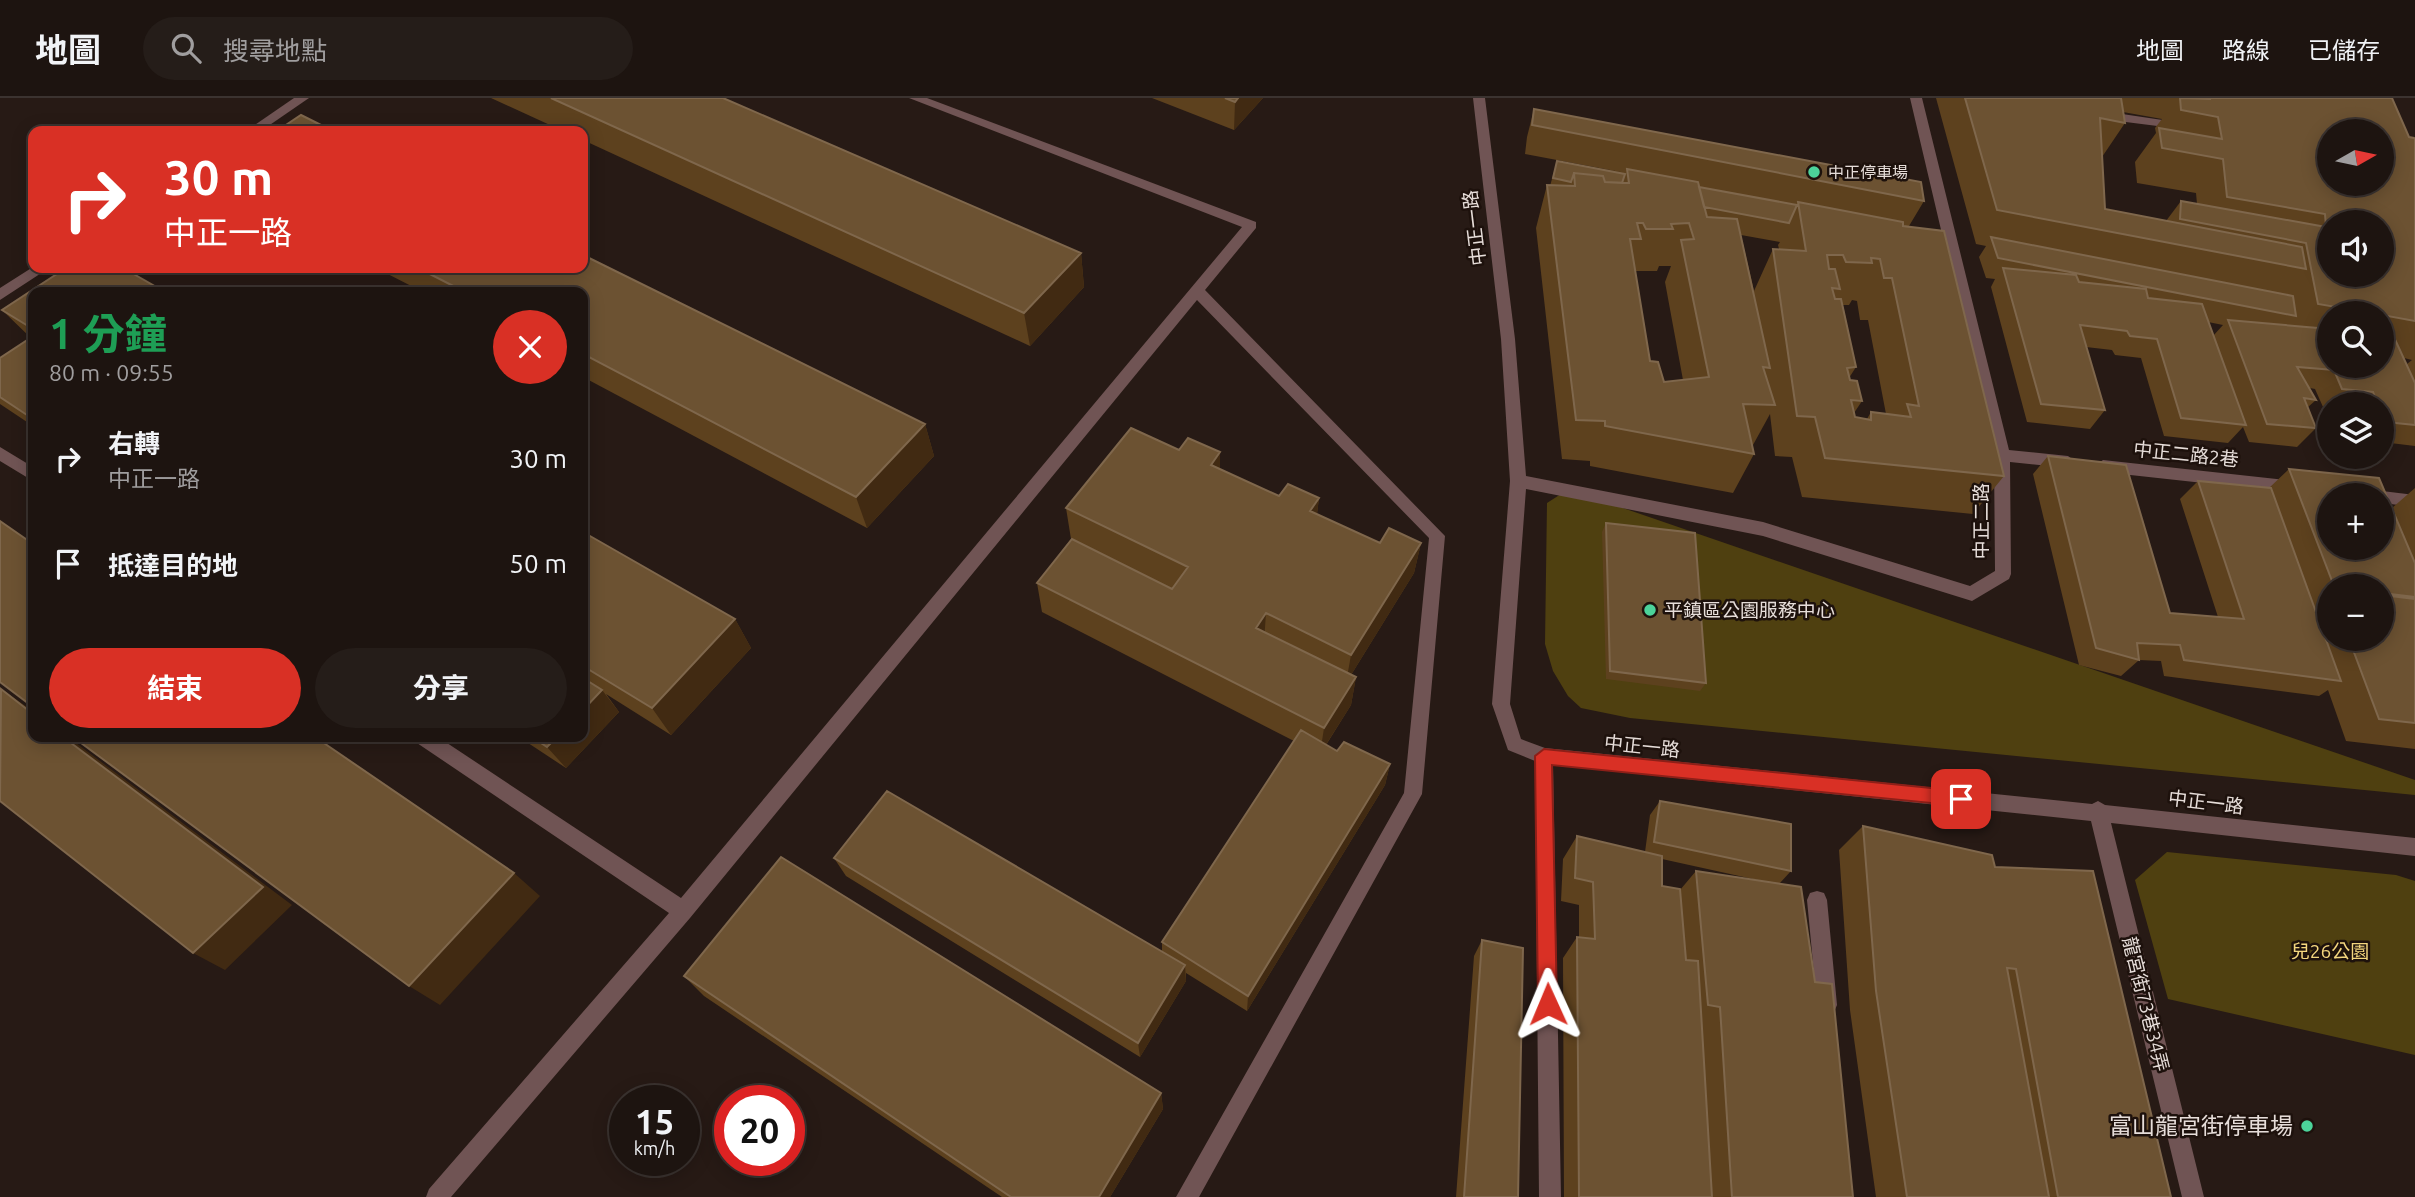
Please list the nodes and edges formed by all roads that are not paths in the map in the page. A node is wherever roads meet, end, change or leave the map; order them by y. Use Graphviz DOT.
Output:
graph roads {
  1 [pos="303,98"];
  2 [pos="915,98"];
  3 [pos="1479,98"];
  4 [pos="1916,98"];
  5 [pos="2178,98"];
  6 [pos="2089,113"];
  7 [pos="260,126"];
  8 [pos="34,273"];
  9 [pos="1197,291"];
  10 [pos="0,295"];
  11 [pos="0,453"];
  12 [pos="2002,455"];
  13 [pos="28,472"];
  14 [pos="1518,481"];
  15 [pos="2312,489"];
  16 [pos="2394,498"];
  17 [pos="2415,501"];
  18 [pos="430,742"];
  19 [pos="1544,756"];
  20 [pos="2098,810"];
  21 [pos="2415,847"];
  22 [pos="1817,900"];
  23 [pos="683,911"];
  24 [pos="1829,1022"];
  25 [pos="437,1197"];
  26 [pos="1187,1197"];
  27 [pos="1550,1197"];
  28 [pos="2193,1197"];
  1 -- 7 [label="street"];
  2 -- 9 [label="street"];
  3 -- 14 [label="street, 中正一路"];
  4 -- 12 [label="street, 中正二路"];
  5 -- 6 [label="street"];
  8 -- 10 [label="street"];
  9 -- 23 [label="street"];
  9 -- 26 [label="street"];
  11 -- 13 [label="street"];
  12 -- 14 [label="street, 中正二路"];
  12 -- 15 [label="street, 中正二路2巷"];
  14 -- 19 [label="street, 中正一路"];
  16 -- 17 [label="street"];
  18 -- 23 [label="street"];
  19 -- 20 [label="street, 中正一路"];
  19 -- 27 [label="street"];
  20 -- 21 [label="street, 中正一路"];
  20 -- 28 [label="street, 龍宮街73巷34弄"];
  22 -- 24 [label="street"];
  23 -- 25 [label="street"];
}
